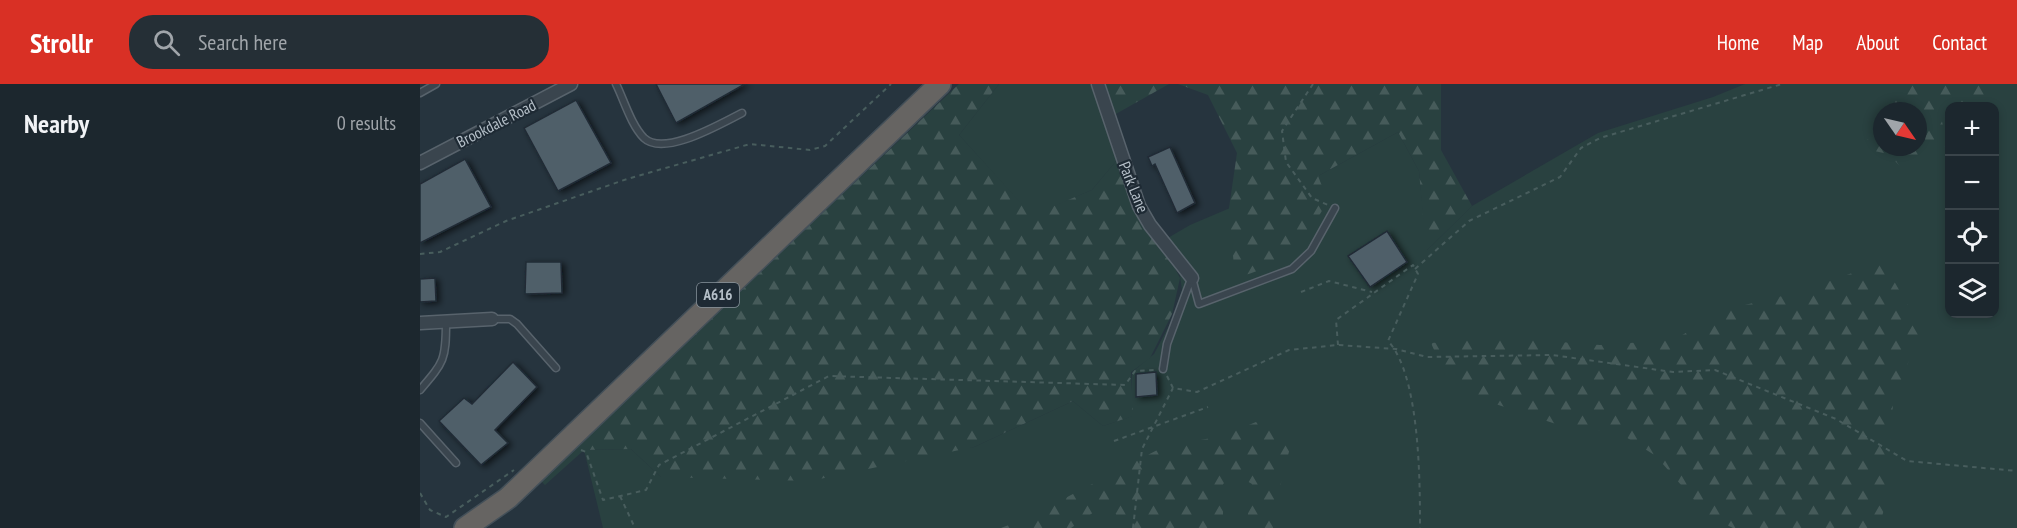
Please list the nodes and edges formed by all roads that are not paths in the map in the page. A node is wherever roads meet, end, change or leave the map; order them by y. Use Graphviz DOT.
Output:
graph roads {
  1 [pos="436,84"];
  2 [pos="571,84"];
  3 [pos="616,84"];
  4 [pos="940,84"];
  5 [pos="1098,84"];
  6 [pos="420,93"];
  7 [pos="742,113"];
  8 [pos="420,163"];
  9 [pos="1335,208"];
  10 [pos="1191,278"];
  11 [pos="492,319"];
  12 [pos="446,322"];
  13 [pos="420,323"];
  14 [pos="556,368"];
  15 [pos="1163,369"];
  16 [pos="420,390"];
  17 [pos="420,423"];
  18 [pos="456,463"];
  19 [pos="498,507"];
  20 [pos="465,528"];
  21 [pos="486,528"];
  1 -- 6 [label="lane"];
  2 -- 8 [label="street, Brookdale Road"];
  3 -- 7 [label="lane"];
  4 -- 19 [label="highway, A616"];
  5 -- 10 [label="street, Park Lane"];
  9 -- 10 [label="lane"];
  10 -- 15 [label="lane"];
  11 -- 12 [label="street"];
  11 -- 14 [label="lane"];
  12 -- 13 [label="street"];
  12 -- 16 [label="lane"];
  17 -- 18 [label="lane"];
  19 -- 20 [label="highway, A616"];
  19 -- 21 [label="highway, A616"];
}
